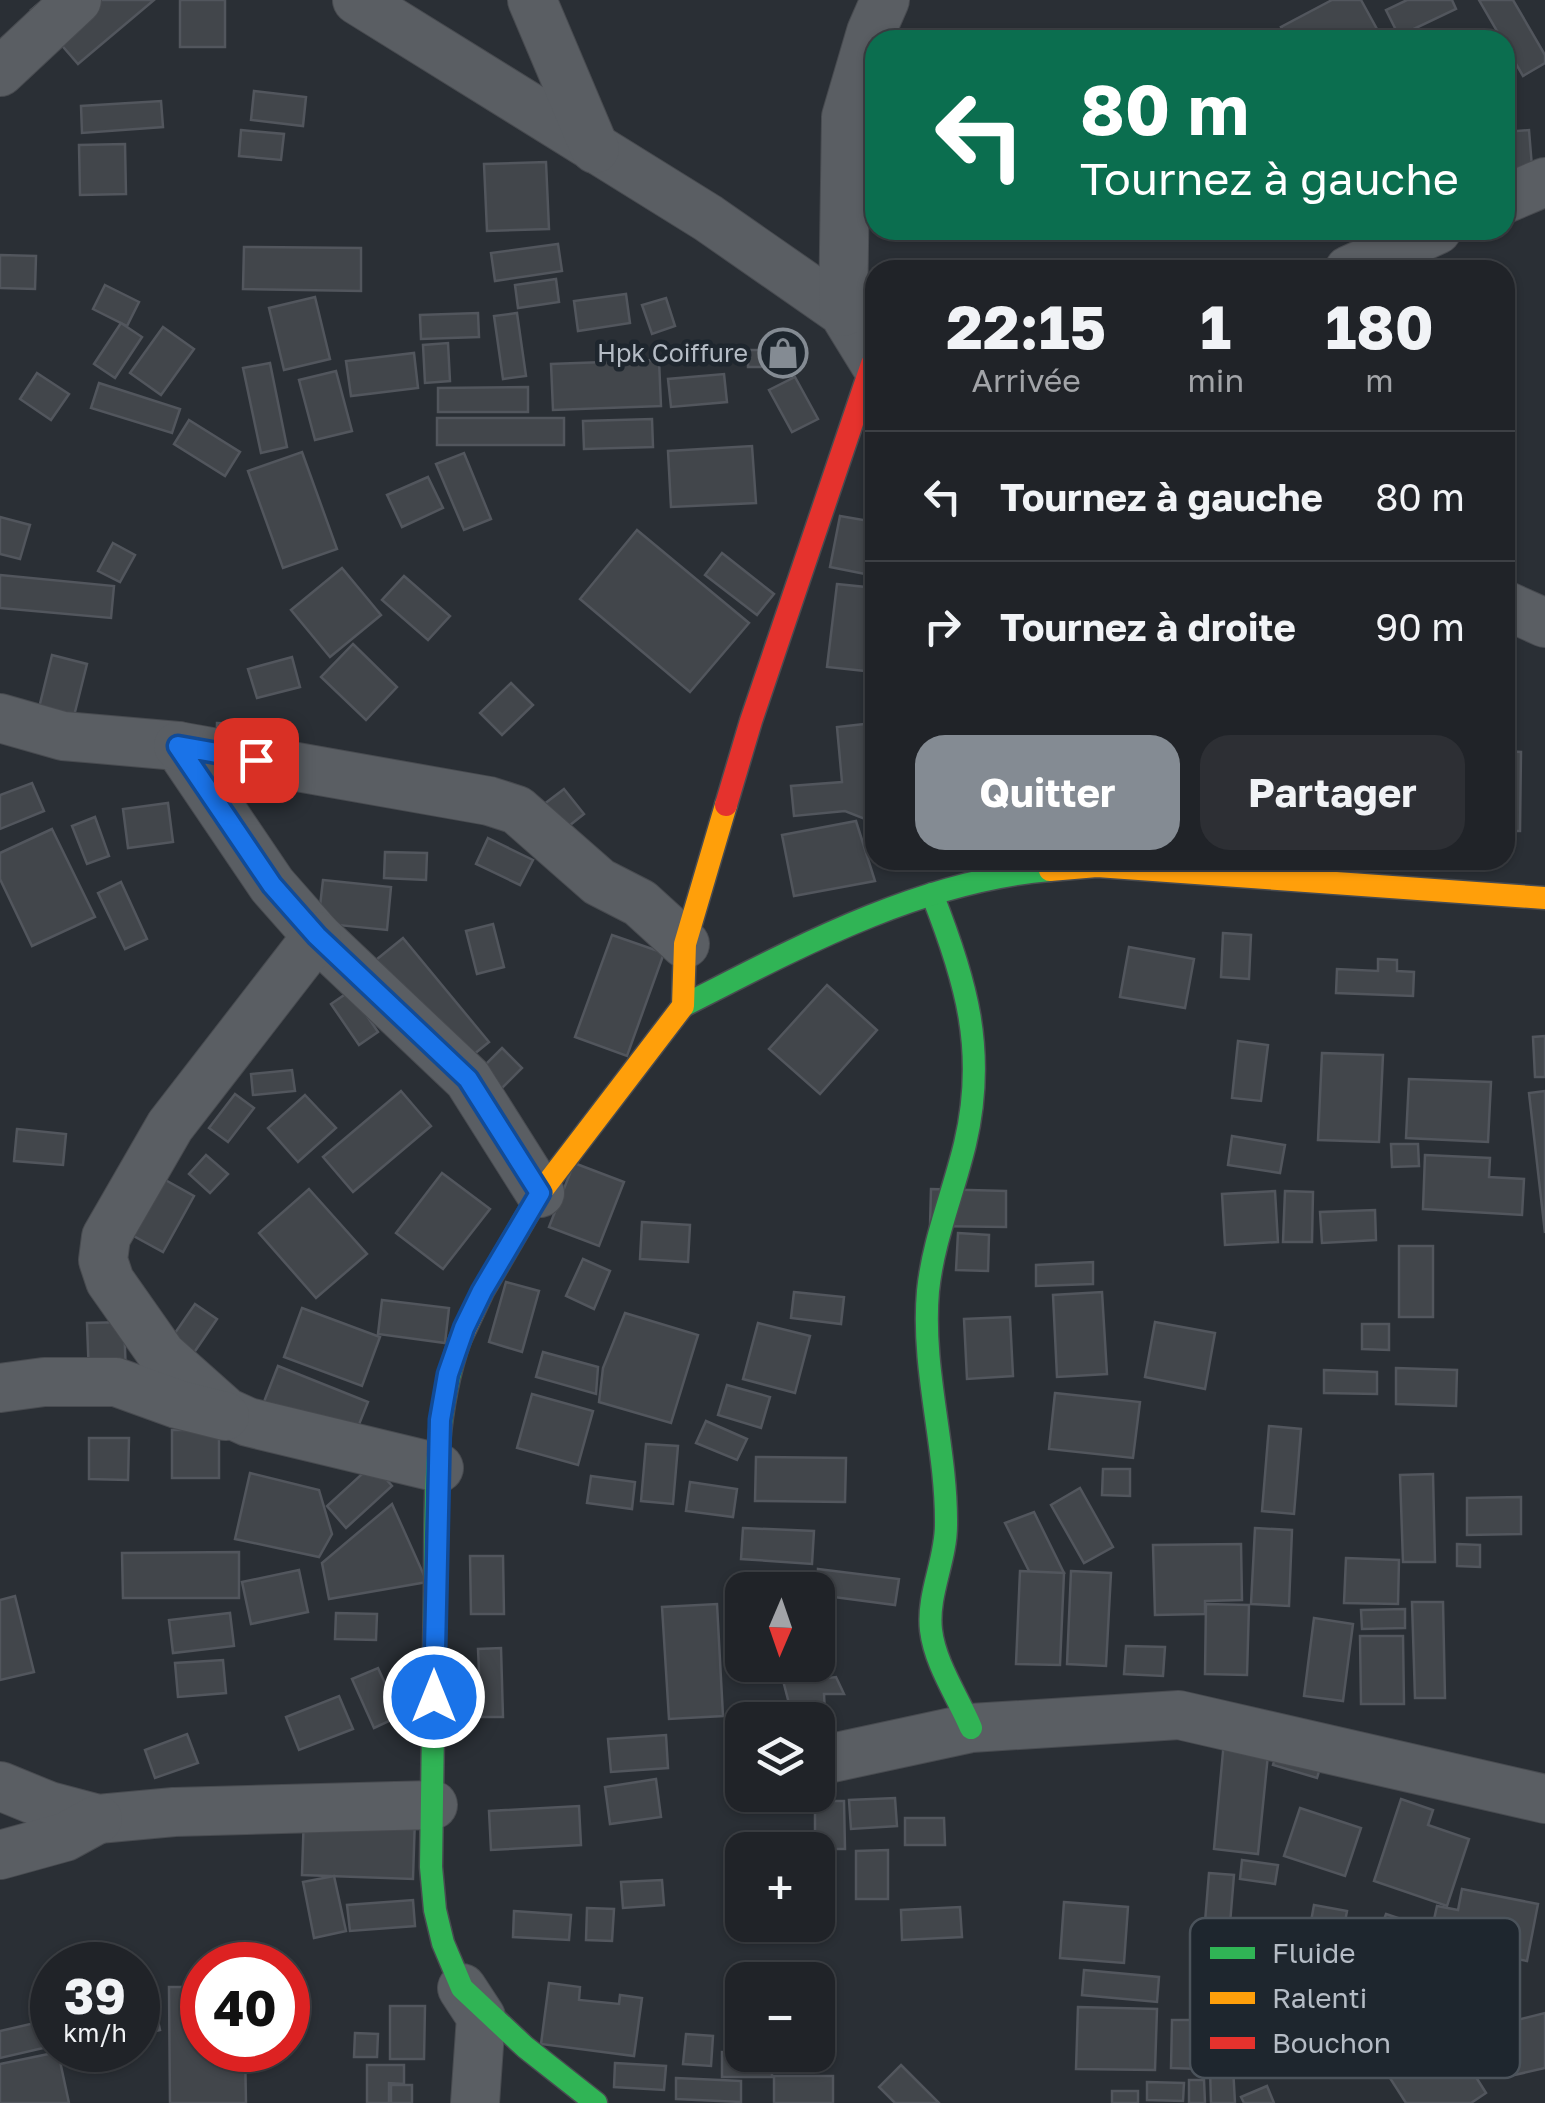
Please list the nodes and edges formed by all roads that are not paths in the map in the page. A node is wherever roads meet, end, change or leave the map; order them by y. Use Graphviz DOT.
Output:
graph roads {
  1 [pos="77,0"];
  2 [pos="357,0"];
  3 [pos="532,0"];
  4 [pos="885,0"];
  5 [pos="871,30"];
  6 [pos="865,50"];
  7 [pos="0,72"];
  8 [pos="595,148"];
  9 [pos="1415,240"];
  10 [pos="1371,260"];
  11 [pos="844,312"];
  12 [pos="865,348"];
  13 [pos="865,390"];
  14 [pos="1515,610"];
  15 [pos="1545,623"];
  16 [pos="0,718"];
  17 [pos="178,746"];
  18 [pos="1063,870"];
  19 [pos="1154,870"];
  20 [pos="932,894"];
  21 [pos="1545,898"];
  22 [pos="317,936"];
  23 [pos="686,944"];
  24 [pos="683,1006"];
  25 [pos="540,1193"];
  26 [pos="0,1388"];
  27 [pos="248,1422"];
  28 [pos="439,1468"];
  29 [pos="971,1728"];
  30 [pos="835,1756"];
  31 [pos="0,1786"];
  32 [pos="1545,1799"];
  33 [pos="433,1804"];
  34 [pos="98,1819"];
  35 [pos="0,1854"];
  36 [pos="462,1988"];
  37 [pos="475,2103"];
  38 [pos="596,2103"];
  1 -- 7 [label="street"];
  2 -- 8 [label="street"];
  3 -- 8 [label="street"];
  4 -- 5 [label="street"];
  6 -- 11 [label="street"];
  8 -- 11 [label="street"];
  9 -- 10 [label="street"];
  11 -- 12 [label="street"];
  13 -- 23 [label="street"];
  14 -- 15 [label="street"];
  16 -- 17 [label="street"];
  17 -- 22 [label="street"];
  17 -- 23 [label="street"];
  18 -- 20 [label="street"];
  19 -- 21 [label="street"];
  20 -- 24 [label="street"];
  20 -- 29 [label="street"];
  22 -- 25 [label="street"];
  22 -- 27 [label="street"];
  23 -- 24 [label="street"];
  24 -- 25 [label="street"];
  25 -- 28 [label="street"];
  26 -- 27 [label="street"];
  27 -- 28 [label="street"];
  28 -- 33 [label="street"];
  29 -- 30 [label="street"];
  29 -- 32 [label="street"];
  31 -- 34 [label="street"];
  33 -- 34 [label="street"];
  33 -- 36 [label="street"];
  34 -- 35 [label="street"];
  36 -- 37 [label="street"];
  36 -- 38 [label="street"];
}
